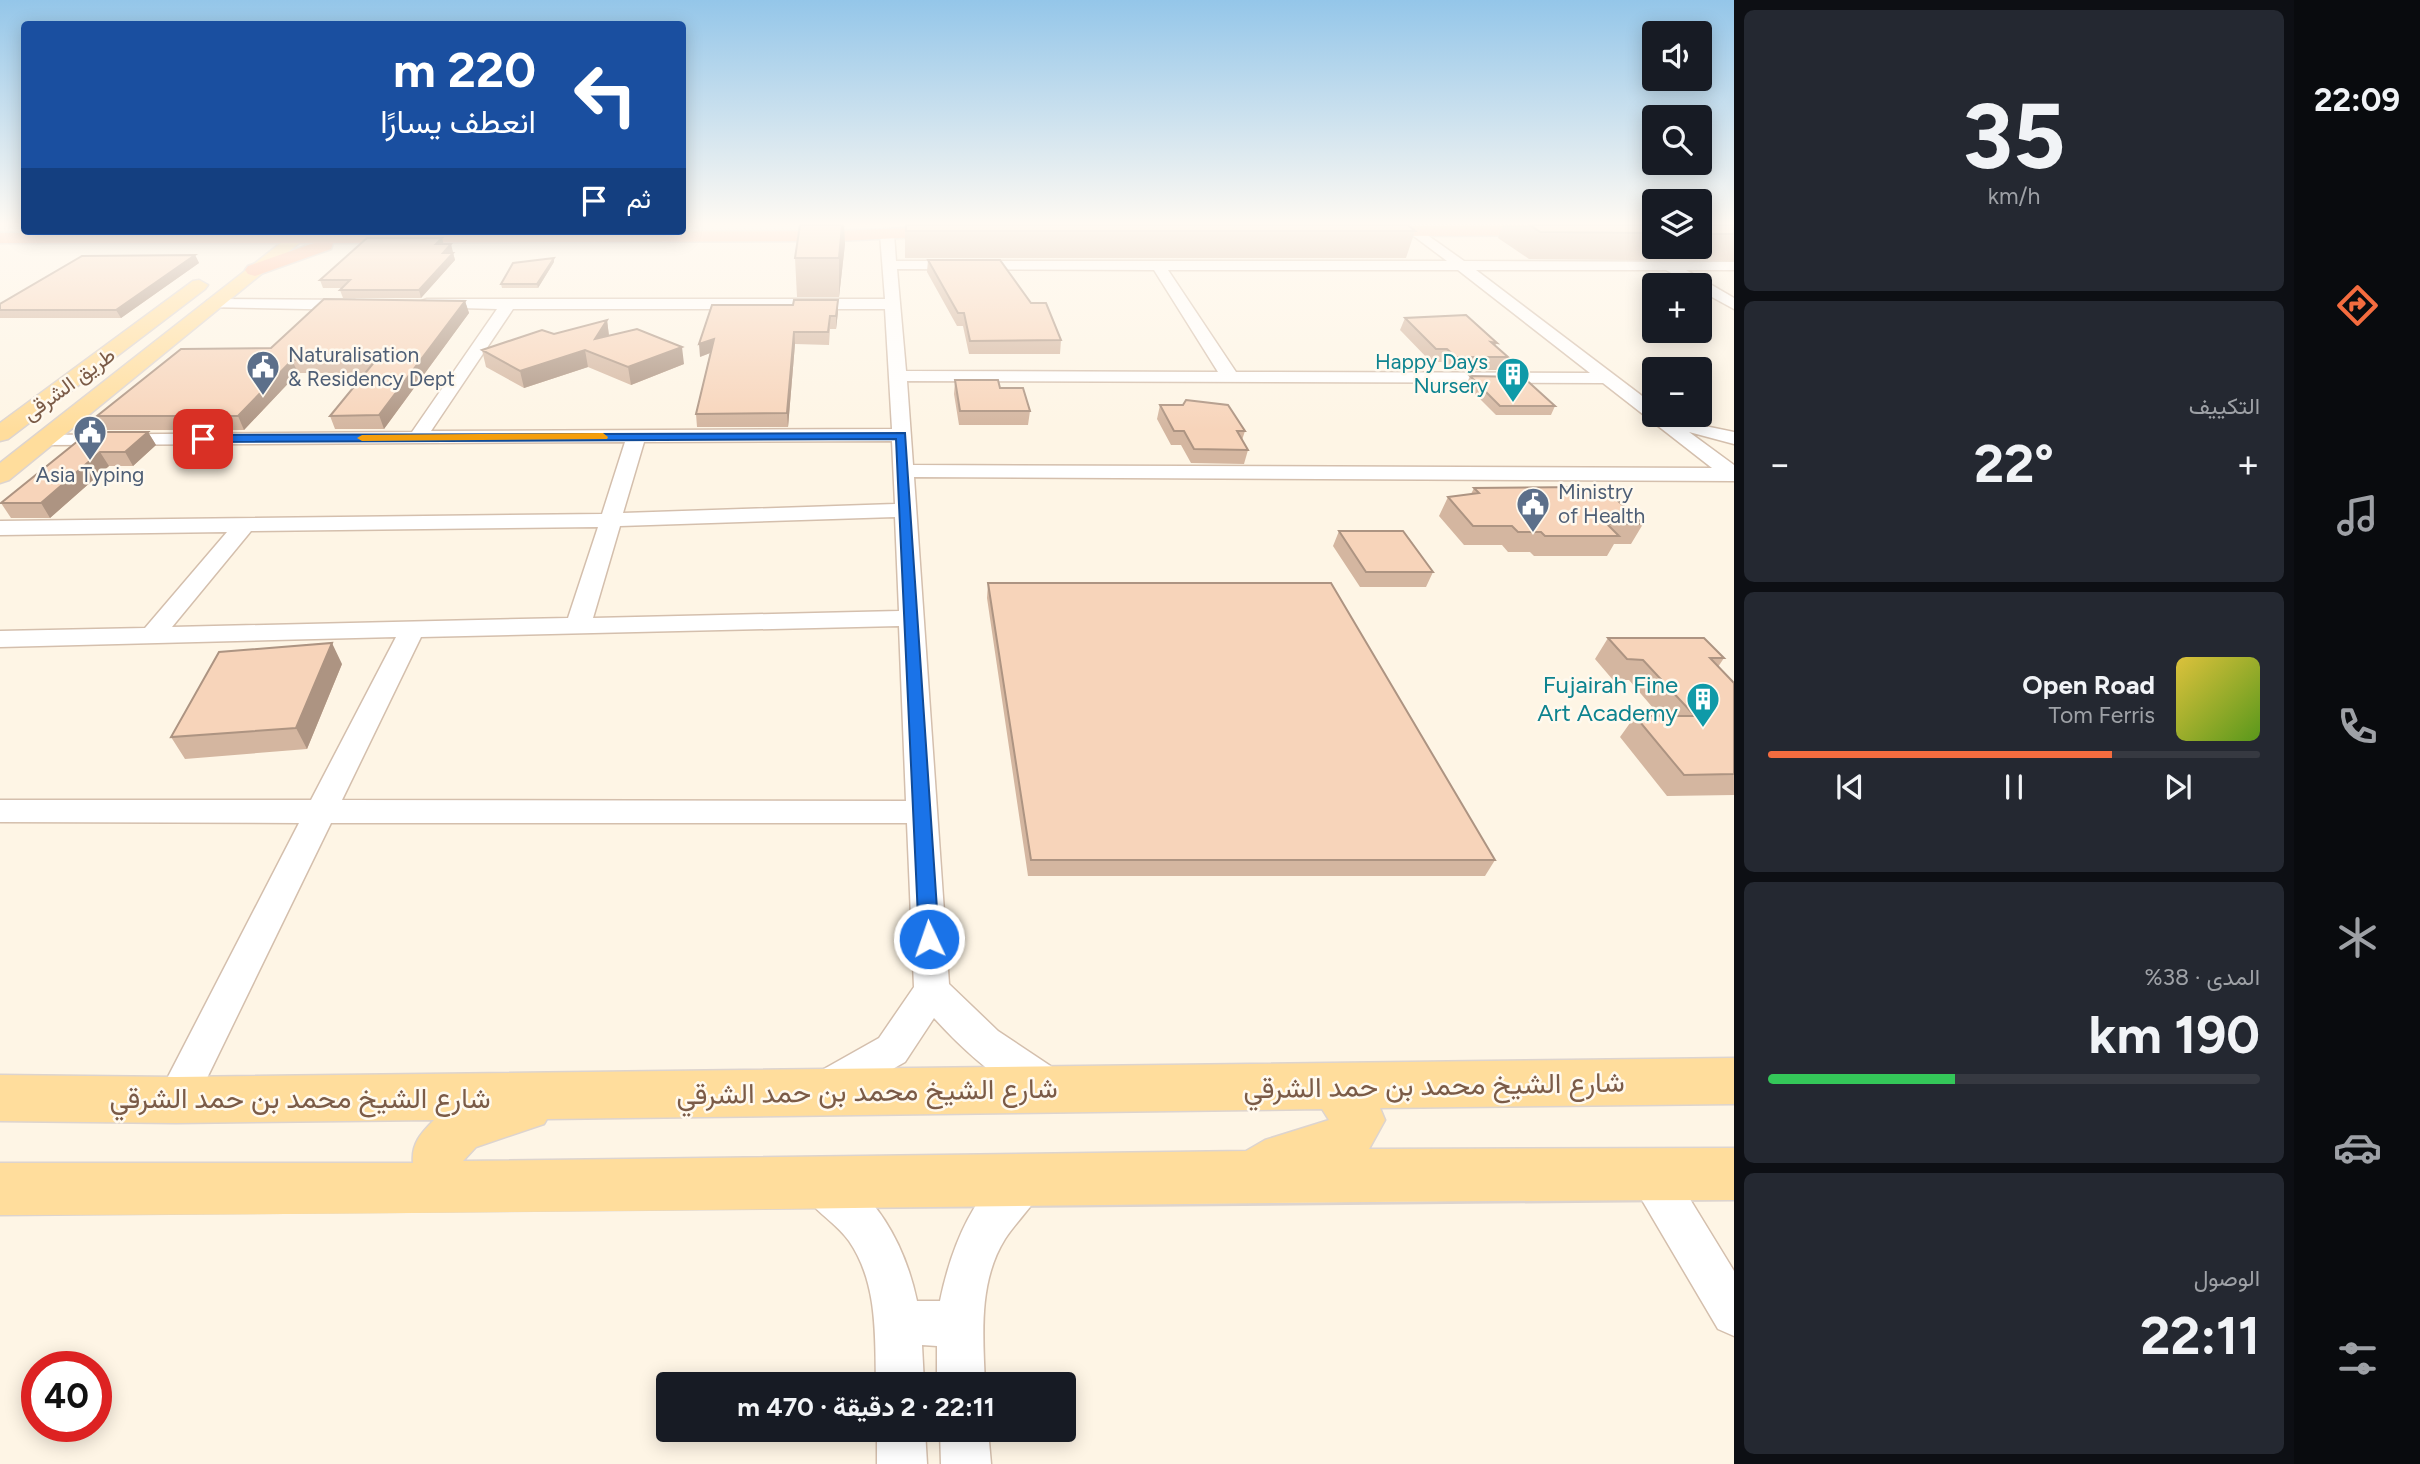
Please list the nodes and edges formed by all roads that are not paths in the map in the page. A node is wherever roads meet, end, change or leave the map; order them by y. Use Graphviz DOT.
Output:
graph roads {
  1 [pos="184,293"];
  2 [pos="226,293"];
  3 [pos="893,293"];
  4 [pos="1177,293"];
  5 [pos="1497,293"];
  6 [pos="1716,293"];
  7 [pos="212,304"];
  8 [pos="368,304"];
  9 [pos="410,304"];
  10 [pos="508,304"];
  11 [pos="894,304"];
  12 [pos="1734,304"];
  13 [pos="898,376"];
  14 [pos="1231,378"];
  15 [pos="1608,378"];
  16 [pos="1642,405"];
  17 [pos="1672,427"];
  18 [pos="1696,427"];
  19 [pos="0,434"];
  20 [pos="901,435"];
  21 [pos="636,436"];
  22 [pos="417,438"];
  23 [pos="1734,438"];
  24 [pos="46,439"];
  25 [pos="1732,468"];
  26 [pos="903,471"];
  27 [pos="0,475"];
  28 [pos="905,510"];
  29 [pos="612,520"];
  30 [pos="245,524"];
  31 [pos="0,528"];
  32 [pos="911,618"];
  33 [pos="578,626"];
  34 [pos="412,630"];
  35 [pos="152,636"];
  36 [pos="0,639"];
  37 [pos="0,811"];
  38 [pos="321,812"];
  39 [pos="922,812"];
  40 [pos="932,990"];
  41 [pos="1734,1081"];
  42 [pos="1333,1086"];
  43 [pos="1053,1089"];
  44 [pos="821,1092"];
  45 [pos="627,1094"];
  46 [pos="0,1098"];
  47 [pos="176,1100"];
  48 [pos="1734,1174"];
  49 [pos="1651,1175"];
  50 [pos="1168,1178"];
  51 [pos="1024,1181"];
  52 [pos="818,1183"];
  53 [pos="0,1189"];
  54 [pos="441,1189"];
  55 [pos="1734,1313"];
  56 [pos="958,1333"];
  57 [pos="899,1334"];
  58 [pos="900,1372"];
  59 [pos="960,1372"];
  60 [pos="901,1442"];
  61 [pos="965,1442"];
  62 [pos="902,1464"];
  63 [pos="966,1464"];
  1 -- 19 [label="main road, طريق الشرقى"];
  2 -- 7 [label="main road, طريق الشرقى"];
  3 -- 11 [label="street"];
  4 -- 14 [label="street"];
  5 -- 15 [label="street"];
  6 -- 12 [label="street"];
  7 -- 8 [label="street"];
  7 -- 24 [label="main road, طريق الشرقى"];
  9 -- 10 [label="street"];
  10 -- 11 [label="street"];
  10 -- 22 [label="street"];
  11 -- 13 [label="street"];
  13 -- 14 [label="street"];
  13 -- 20 [label="street"];
  14 -- 15 [label="street"];
  15 -- 16 [label="street"];
  17 -- 25 [label="street"];
  18 -- 23 [label="street"];
  20 -- 21 [label="street"];
  20 -- 26 [label="street"];
  21 -- 22 [label="street"];
  21 -- 29 [label="street"];
  22 -- 24 [label="street"];
  24 -- 27 [label="main road, طريق الشرقى"];
  25 -- 26 [label="street"];
  26 -- 28 [label="street"];
  28 -- 29 [label="street"];
  28 -- 32 [label="street"];
  29 -- 30 [label="street"];
  29 -- 33 [label="street"];
  30 -- 31 [label="street"];
  30 -- 35 [label="street"];
  32 -- 33 [label="street"];
  32 -- 39 [label="street"];
  33 -- 34 [label="street"];
  34 -- 35 [label="street"];
  34 -- 38 [label="street"];
  35 -- 36 [label="street"];
  37 -- 38 [label="street"];
  38 -- 39 [label="street"];
  38 -- 47 [label="street"];
  39 -- 40 [label="street"];
  40 -- 43 [label="street"];
  40 -- 44 [label="street"];
  41 -- 42 [label="main road, شارع الشيخ محمد بن حمد الشرقي"];
  42 -- 43 [label="main road, شارع الشيخ محمد بن حمد الشرقي"];
  42 -- 50 [label="main road"];
  43 -- 44 [label="main road, شارع الشيخ محمد بن حمد الشرقي"];
  44 -- 45 [label="main road, شارع الشيخ محمد بن حمد الشرقي"];
  45 -- 47 [label="main road, شارع الشيخ محمد بن حمد الشرقي"];
  45 -- 54 [label="main road"];
  46 -- 47 [label="main road, شارع الشيخ محمد بن حمد الشرقي"];
  48 -- 49 [label="main road"];
  49 -- 50 [label="main road"];
  49 -- 55 [label="street"];
  50 -- 51 [label="main road"];
  51 -- 52 [label="main road"];
  51 -- 56 [label="street"];
  52 -- 54 [label="main road"];
  52 -- 57 [label="street"];
  53 -- 54 [label="main road"];
  56 -- 57 [label="street"];
  56 -- 59 [label="street"];
  57 -- 58 [label="street"];
  60 -- 62 [label="street"];
  61 -- 63 [label="street"];
}
